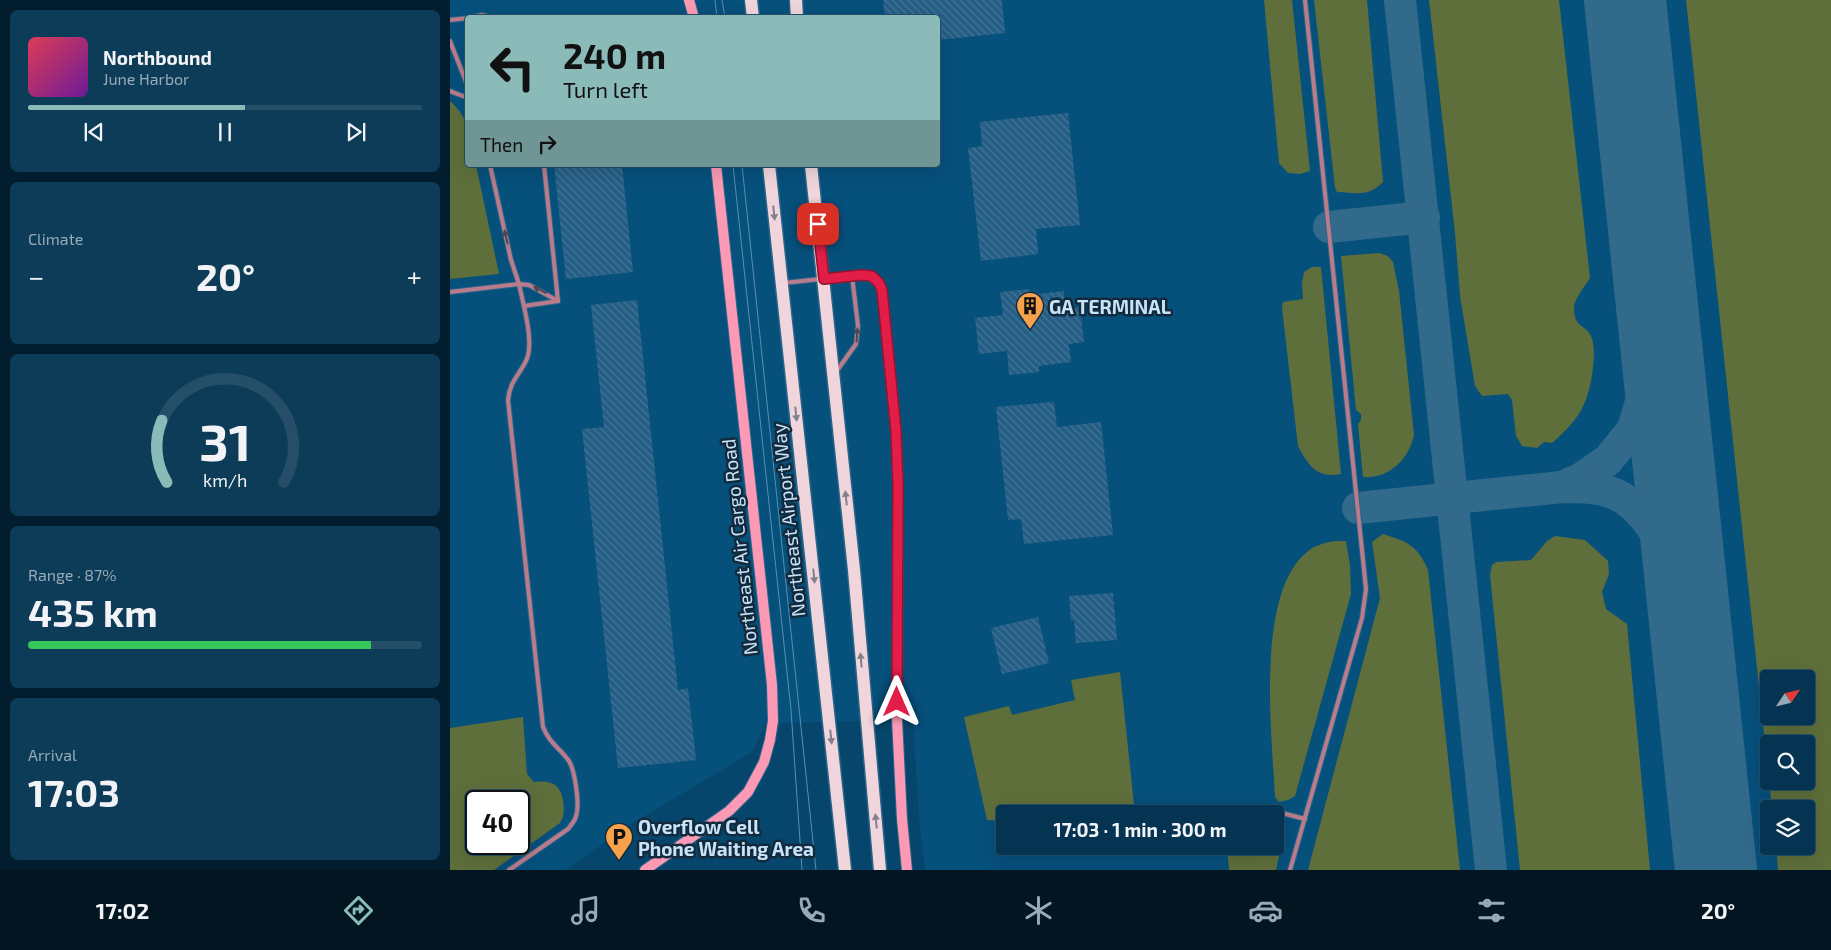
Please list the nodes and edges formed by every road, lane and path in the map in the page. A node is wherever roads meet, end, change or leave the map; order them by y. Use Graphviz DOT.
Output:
graph roads {
  1 [pos="689,0"];
  2 [pos="752,0"];
  3 [pos="796,0"];
  4 [pos="1305,0"];
  5 [pos="693,15"];
  6 [pos="753,15"];
  7 [pos="797,15"];
  8 [pos="465,18"];
  9 [pos="450,20"];
  10 [pos="450,41"];
  11 [pos="465,79"];
  12 [pos="450,91"];
  13 [pos="465,97"];
  14 [pos="490,167"];
  15 [pos="544,167"];
  16 [pos="716,167"];
  17 [pos="769,167"];
  18 [pos="812,167"];
  19 [pos="852,276"];
  20 [pos="824,279"];
  21 [pos="519,284"];
  22 [pos="782,284"];
  23 [pos="450,292"];
  24 [pos="558,301"];
  25 [pos="524,306"];
  26 [pos="833,376"];
  27 [pos="1284,814"];
  28 [pos="1304,819"];
  29 [pos="509,870"];
  30 [pos="645,870"];
  31 [pos="845,870"];
  32 [pos="880,870"];
  33 [pos="907,870"];
  34 [pos="1290,870"];
  1 -- 5 [label="street"];
  2 -- 6 [label="main road"];
  3 -- 7 [label="main road"];
  4 -- 28 [label="lane"];
  8 -- 9 [label="lane"];
  10 -- 11 [label="lane"];
  12 -- 13 [label="lane"];
  21 -- 14 [label="lane, one-way"];
  15 -- 24 [label="lane"];
  16 -- 30 [label="street, Northeast Air Cargo Road"];
  17 -- 22 [label="main road, Northeast Airport Way, one-way"];
  18 -- 20 [label="main road"];
  19 -- 20 [label="street"];
  26 -- 19 [label="lane, one-way"];
  19 -- 33 [label="street"];
  20 -- 22 [label="lane"];
  20 -- 26 [label="main road"];
  21 -- 23 [label="lane"];
  24 -- 21 [label="lane, one-way"];
  21 -- 25 [label="lane"];
  22 -- 31 [label="main road, Northeast Airport Way, one-way"];
  24 -- 25 [label="lane"];
  25 -- 29 [label="lane"];
  32 -- 26 [label="main road, one-way"];
  27 -- 28 [label="lane"];
  28 -- 34 [label="lane"];
}
